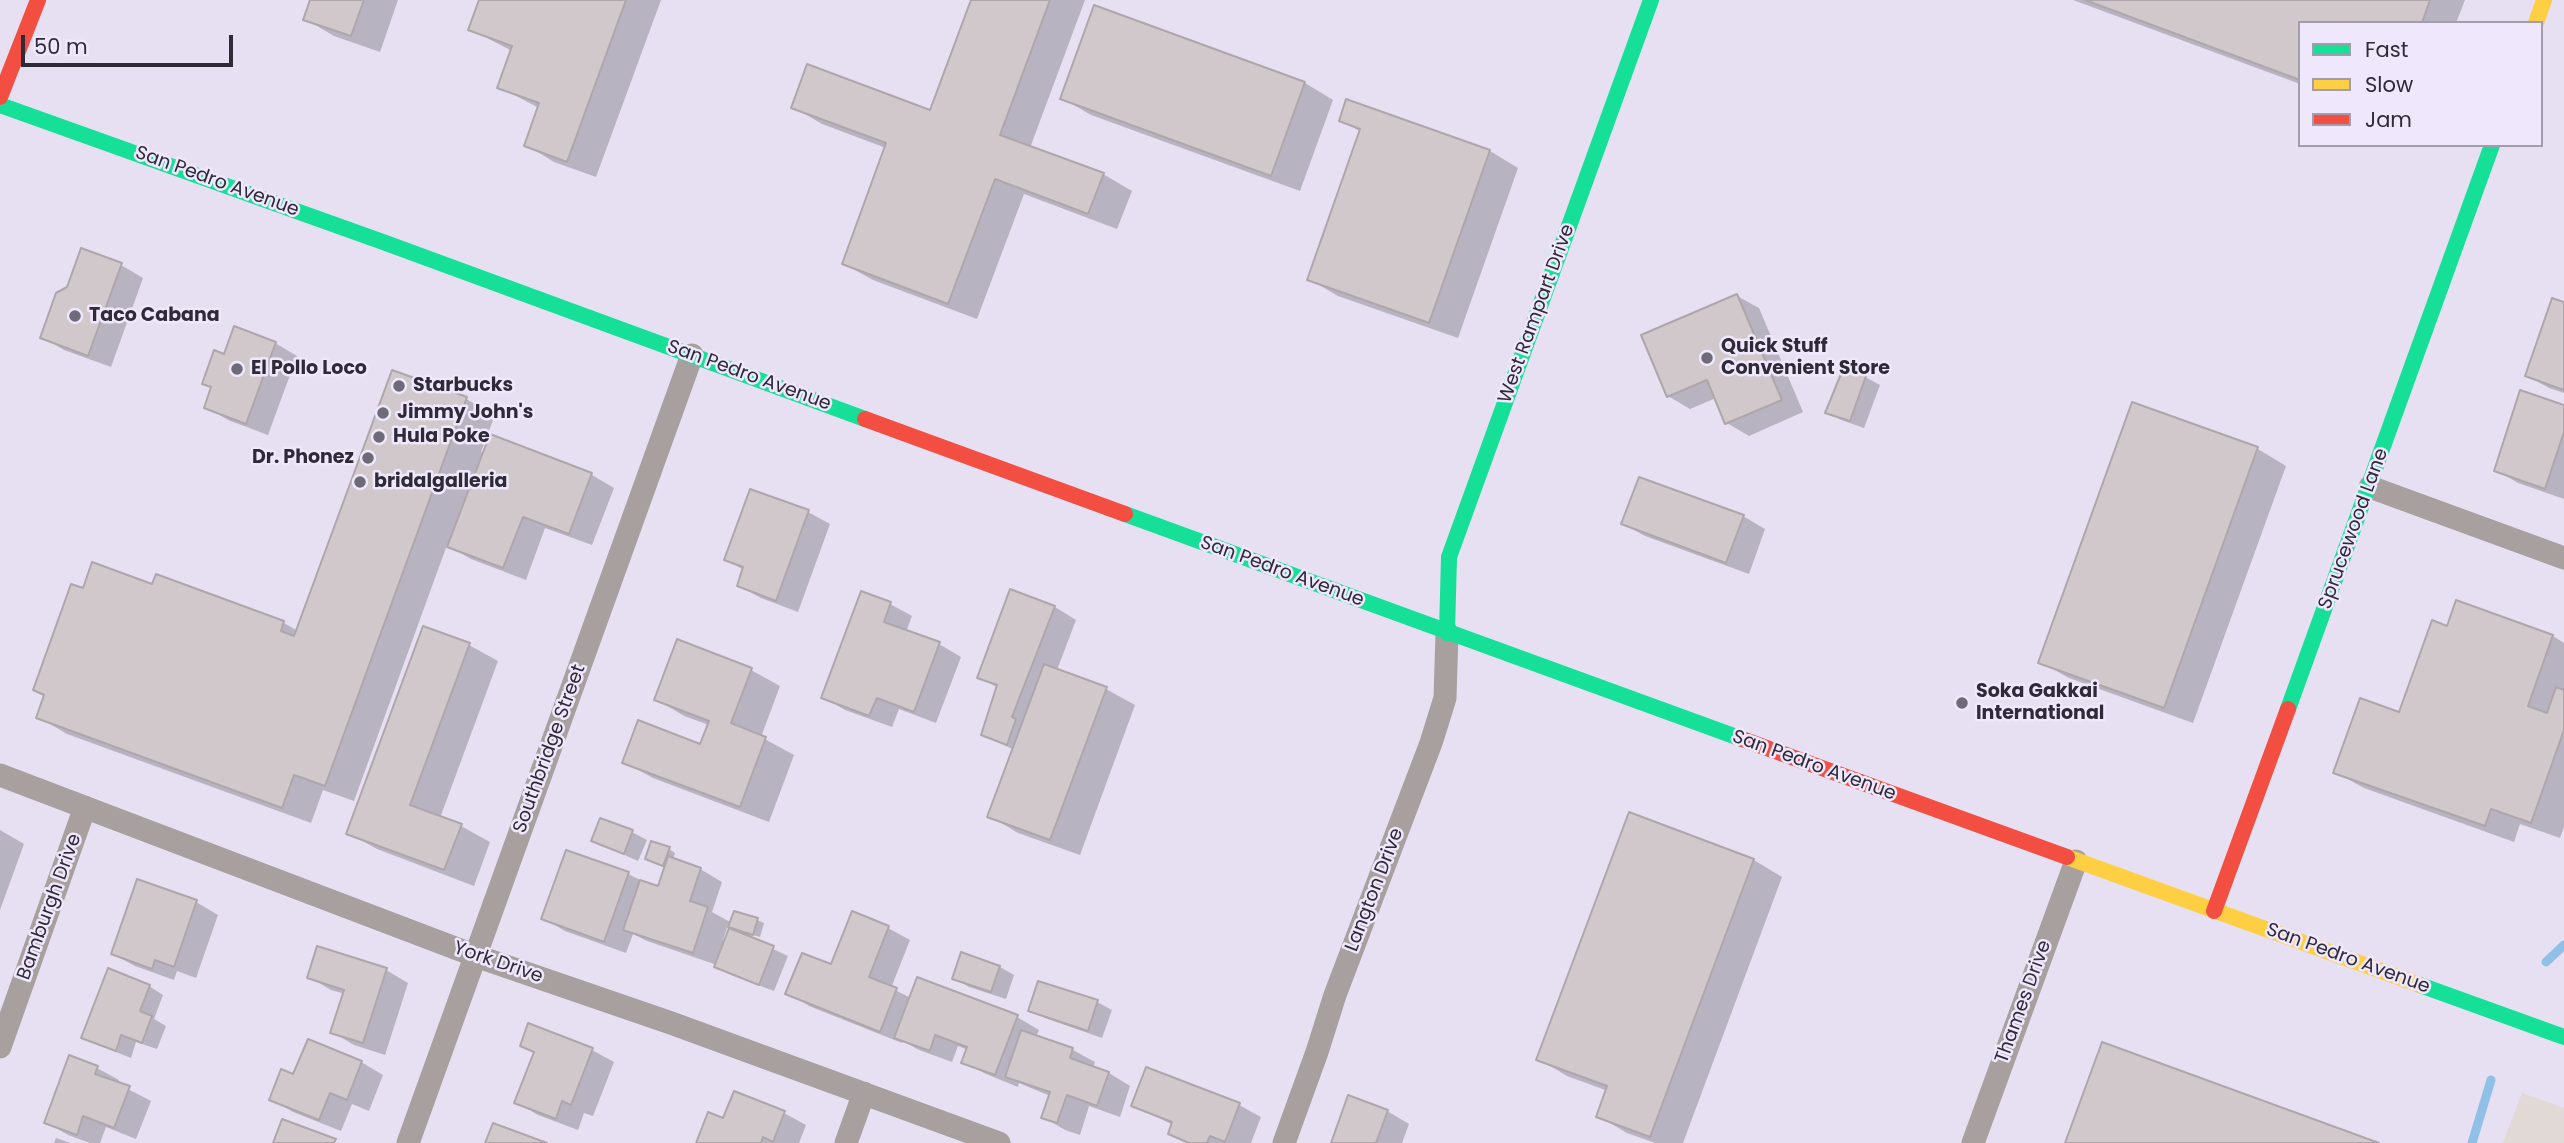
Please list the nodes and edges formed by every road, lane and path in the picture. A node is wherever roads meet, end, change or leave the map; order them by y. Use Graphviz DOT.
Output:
graph roads {
  1 [pos="38,0"];
  2 [pos="1651,0"];
  3 [pos="2544,0"];
  4 [pos="2537,21"];
  5 [pos="0,97"];
  6 [pos="0,105"];
  7 [pos="2491,147"];
  8 [pos="692,355"];
  9 [pos="2370,488"];
  10 [pos="2564,558"];
  11 [pos="1447,633"];
  12 [pos="0,775"];
  13 [pos="85,807"];
  14 [pos="2076,861"];
  15 [pos="2214,911"];
  16 [pos="476,956"];
  17 [pos="2564,1037"];
  18 [pos="0,1047"];
  19 [pos="864,1093"];
  20 [pos="408,1143"];
  21 [pos="846,1143"];
  22 [pos="999,1143"];
  23 [pos="1284,1143"];
  24 [pos="1973,1143"];
  1 -- 5 [label="main road"];
  2 -- 11 [label="main road, West Rampart Drive"];
  3 -- 4 [label="main road"];
  6 -- 8 [label="main road, San Pedro Avenue"];
  7 -- 9 [label="main road, Sprucewood Lane"];
  8 -- 11 [label="main road, San Pedro Avenue"];
  8 -- 16 [label="street, Southbridge Street"];
  9 -- 10 [label="street"];
  9 -- 15 [label="main road, Sprucewood Lane"];
  11 -- 14 [label="main road, San Pedro Avenue"];
  11 -- 23 [label="street, Langton Drive"];
  12 -- 13 [label="street, York Drive"];
  13 -- 16 [label="street, York Drive"];
  13 -- 18 [label="street, Bamburgh Drive"];
  14 -- 15 [label="main road, San Pedro Avenue"];
  14 -- 24 [label="street, Thames Drive"];
  15 -- 17 [label="main road, San Pedro Avenue"];
  16 -- 19 [label="street, York Drive"];
  16 -- 20 [label="street, Southbridge Street"];
  19 -- 21 [label="street"];
  19 -- 22 [label="street, York Drive"];
}
